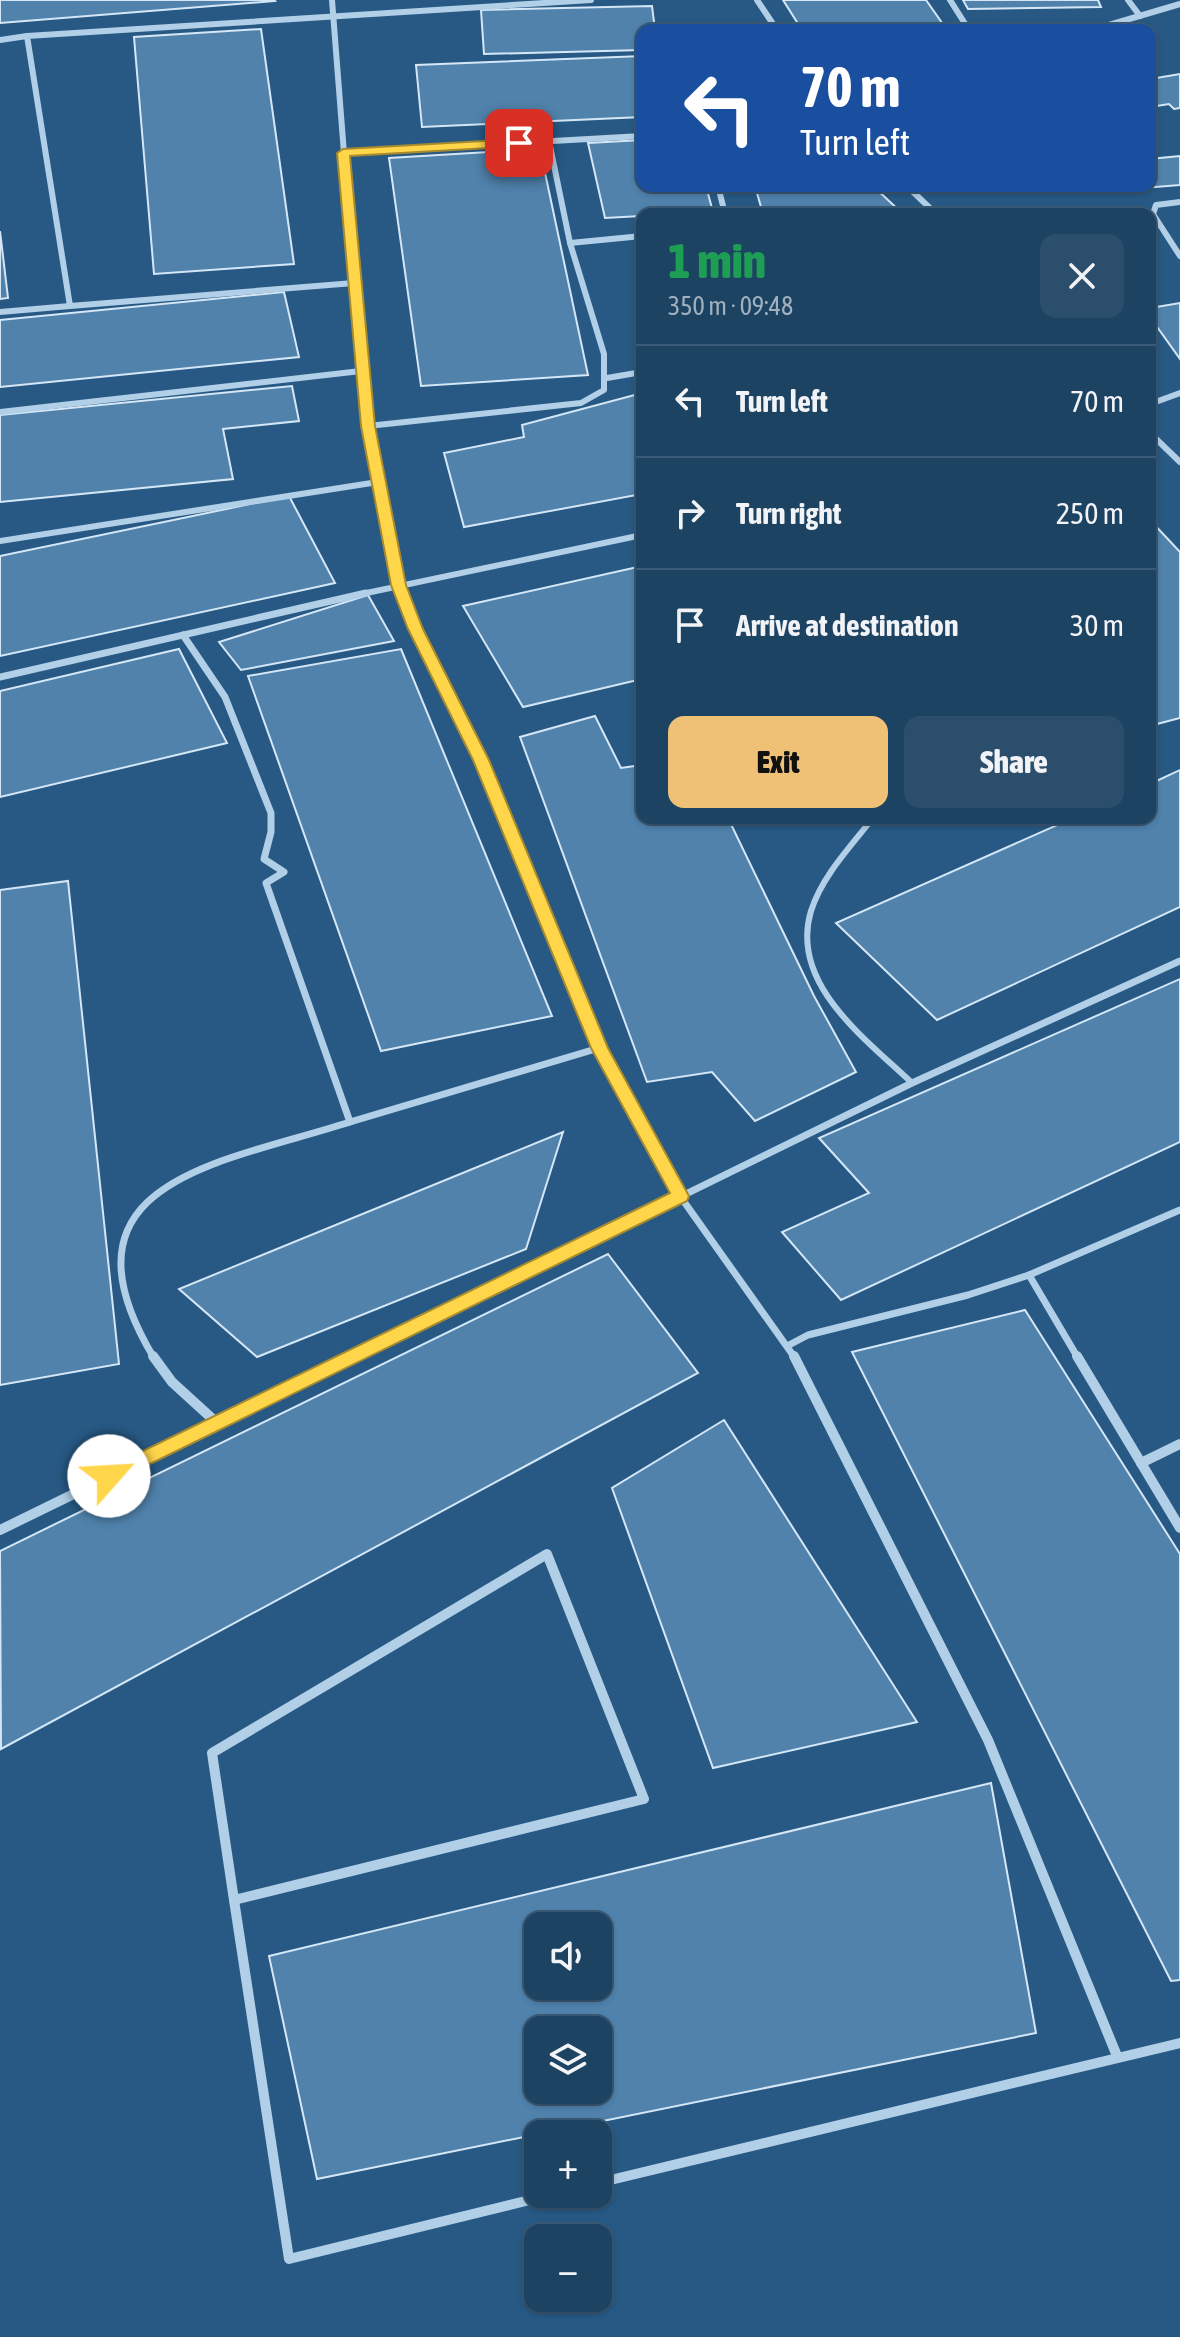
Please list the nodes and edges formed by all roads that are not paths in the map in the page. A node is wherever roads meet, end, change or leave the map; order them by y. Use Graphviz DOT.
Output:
graph roads {
  1 [pos="332,0"];
  2 [pos="591,0"];
  3 [pos="757,0"];
  4 [pos="950,0"];
  5 [pos="1128,0"];
  6 [pos="1180,4"];
  7 [pos="332,16"];
  8 [pos="1140,16"];
  9 [pos="773,24"];
  10 [pos="965,24"];
  11 [pos="1113,24"];
  12 [pos="27,36"];
  13 [pos="0,40"];
  14 [pos="636,136"];
  15 [pos="549,141"];
  16 [pos="343,153"];
  17 [pos="913,192"];
  18 [pos="1180,202"];
  19 [pos="930,208"];
  20 [pos="1155,208"];
  21 [pos="1156,219"];
  22 [pos="636,237"];
  23 [pos="570,243"];
  24 [pos="1180,256"];
  25 [pos="354,283"];
  26 [pos="70,306"];
  27 [pos="0,312"];
  28 [pos="361,371"];
  29 [pos="636,373"];
  30 [pos="607,378"];
  31 [pos="1180,393"];
  32 [pos="1156,402"];
  33 [pos="0,412"];
  34 [pos="368,426"];
  35 [pos="1156,439"];
  36 [pos="1180,462"];
  37 [pos="378,482"];
  38 [pos="636,536"];
  39 [pos="0,541"];
  40 [pos="399,585"];
  41 [pos="183,635"];
  42 [pos="0,677"];
  43 [pos="869,824"];
  44 [pos="1180,961"];
  45 [pos="599,1048"];
  46 [pos="912,1083"];
  47 [pos="350,1122"];
  48 [pos="680,1196"];
  49 [pos="1180,1210"];
  50 [pos="1029,1275"];
  51 [pos="789,1345"];
  52 [pos="217,1423"];
  53 [pos="1180,1444"];
  54 [pos="1141,1463"];
  55 [pos="1180,1528"];
  56 [pos="0,1530"];
  57 [pos="233,1900"];
  58 [pos="1180,2043"];
  59 [pos="1117,2056"];
  60 [pos="612,2180"];
  61 [pos="524,2201"];
  1 -- 7 [label="street"];
  2 -- 7 [label="street"];
  3 -- 9 [label="street"];
  4 -- 10 [label="street"];
  5 -- 8 [label="street"];
  6 -- 8 [label="street"];
  7 -- 12 [label="street"];
  7 -- 16 [label="street"];
  8 -- 11 [label="street"];
  12 -- 13 [label="street"];
  12 -- 26 [label="street"];
  14 -- 15 [label="street"];
  15 -- 16 [label="street"];
  15 -- 23 [label="street"];
  16 -- 25 [label="street"];
  17 -- 19 [label="street"];
  18 -- 20 [label="street"];
  21 -- 24 [label="street"];
  22 -- 23 [label="street"];
  23 -- 30 [label="street"];
  25 -- 26 [label="street"];
  25 -- 28 [label="street"];
  26 -- 27 [label="street"];
  28 -- 33 [label="street"];
  28 -- 34 [label="street"];
  29 -- 30 [label="street"];
  30 -- 34 [label="street"];
  31 -- 32 [label="street"];
  34 -- 37 [label="street"];
  35 -- 36 [label="street"];
  37 -- 39 [label="street"];
  37 -- 40 [label="street"];
  38 -- 40 [label="street"];
  40 -- 41 [label="street"];
  40 -- 45 [label="street"];
  41 -- 42 [label="street"];
  41 -- 47 [label="street"];
  43 -- 46 [label="lane"];
  44 -- 46 [label="street"];
  45 -- 47 [label="street"];
  45 -- 48 [label="street"];
  46 -- 48 [label="street"];
  47 -- 52 [label="street"];
  48 -- 51 [label="street"];
  48 -- 52 [label="street"];
  49 -- 50 [label="street"];
  50 -- 51 [label="street"];
  50 -- 54 [label="street"];
  51 -- 59 [label="street"];
  52 -- 56 [label="street"];
  53 -- 54 [label="street"];
  54 -- 55 [label="street"];
  57 -- 57 [label="street"];
  57 -- 61 [label="street"];
  58 -- 59 [label="street"];
  59 -- 60 [label="street"];
}
